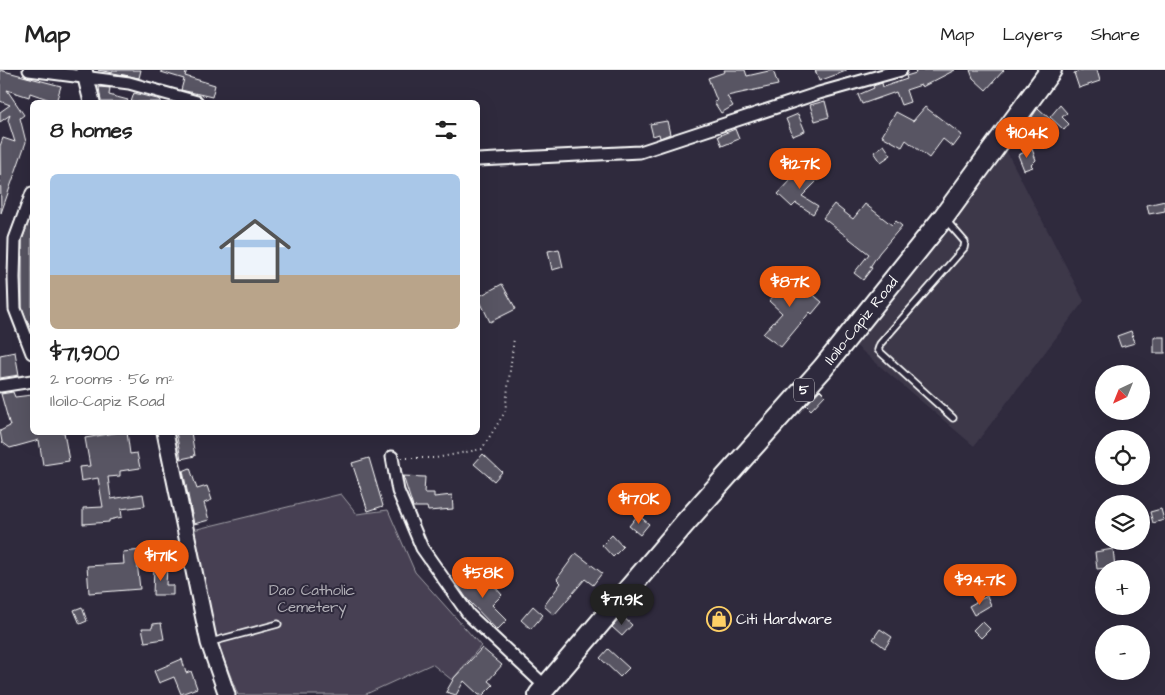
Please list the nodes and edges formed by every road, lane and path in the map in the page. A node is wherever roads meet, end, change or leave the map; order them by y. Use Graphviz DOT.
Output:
graph roads {
  1 [pos="28,70"];
  2 [pos="901,70"];
  3 [pos="1050,70"];
  4 [pos="85,74"];
  5 [pos="92,100"];
  6 [pos="190,100"];
  7 [pos="480,160"];
  8 [pos="30,198"];
  9 [pos="943,218"];
  10 [pos="514,338"];
  11 [pos="30,349"];
  12 [pos="30,381"];
  13 [pos="0,386"];
  14 [pos="953,418"];
  15 [pos="166,435"];
  16 [pos="392,457"];
  17 [pos="278,624"];
  18 [pos="209,643"];
  19 [pos="541,692"];
  20 [pos="227,695"];
  1 -- 4 [label="street"];
  2 -- 7 [label="street"];
  3 -- 9 [label="highway, Iloilo-Capiz Road / 5"];
  4 -- 5 [label="street"];
  4 -- 6 [label="street"];
  8 -- 11 [label="street"];
  9 -- 14 [label="lane"];
  9 -- 19 [label="highway, Iloilo-Capiz Road / 5"];
  10 -- 16 [label="path"];
  12 -- 13 [label="street"];
  15 -- 18 [label="street"];
  16 -- 19 [label="street"];
  17 -- 18 [label="lane"];
  18 -- 20 [label="street"];
}
